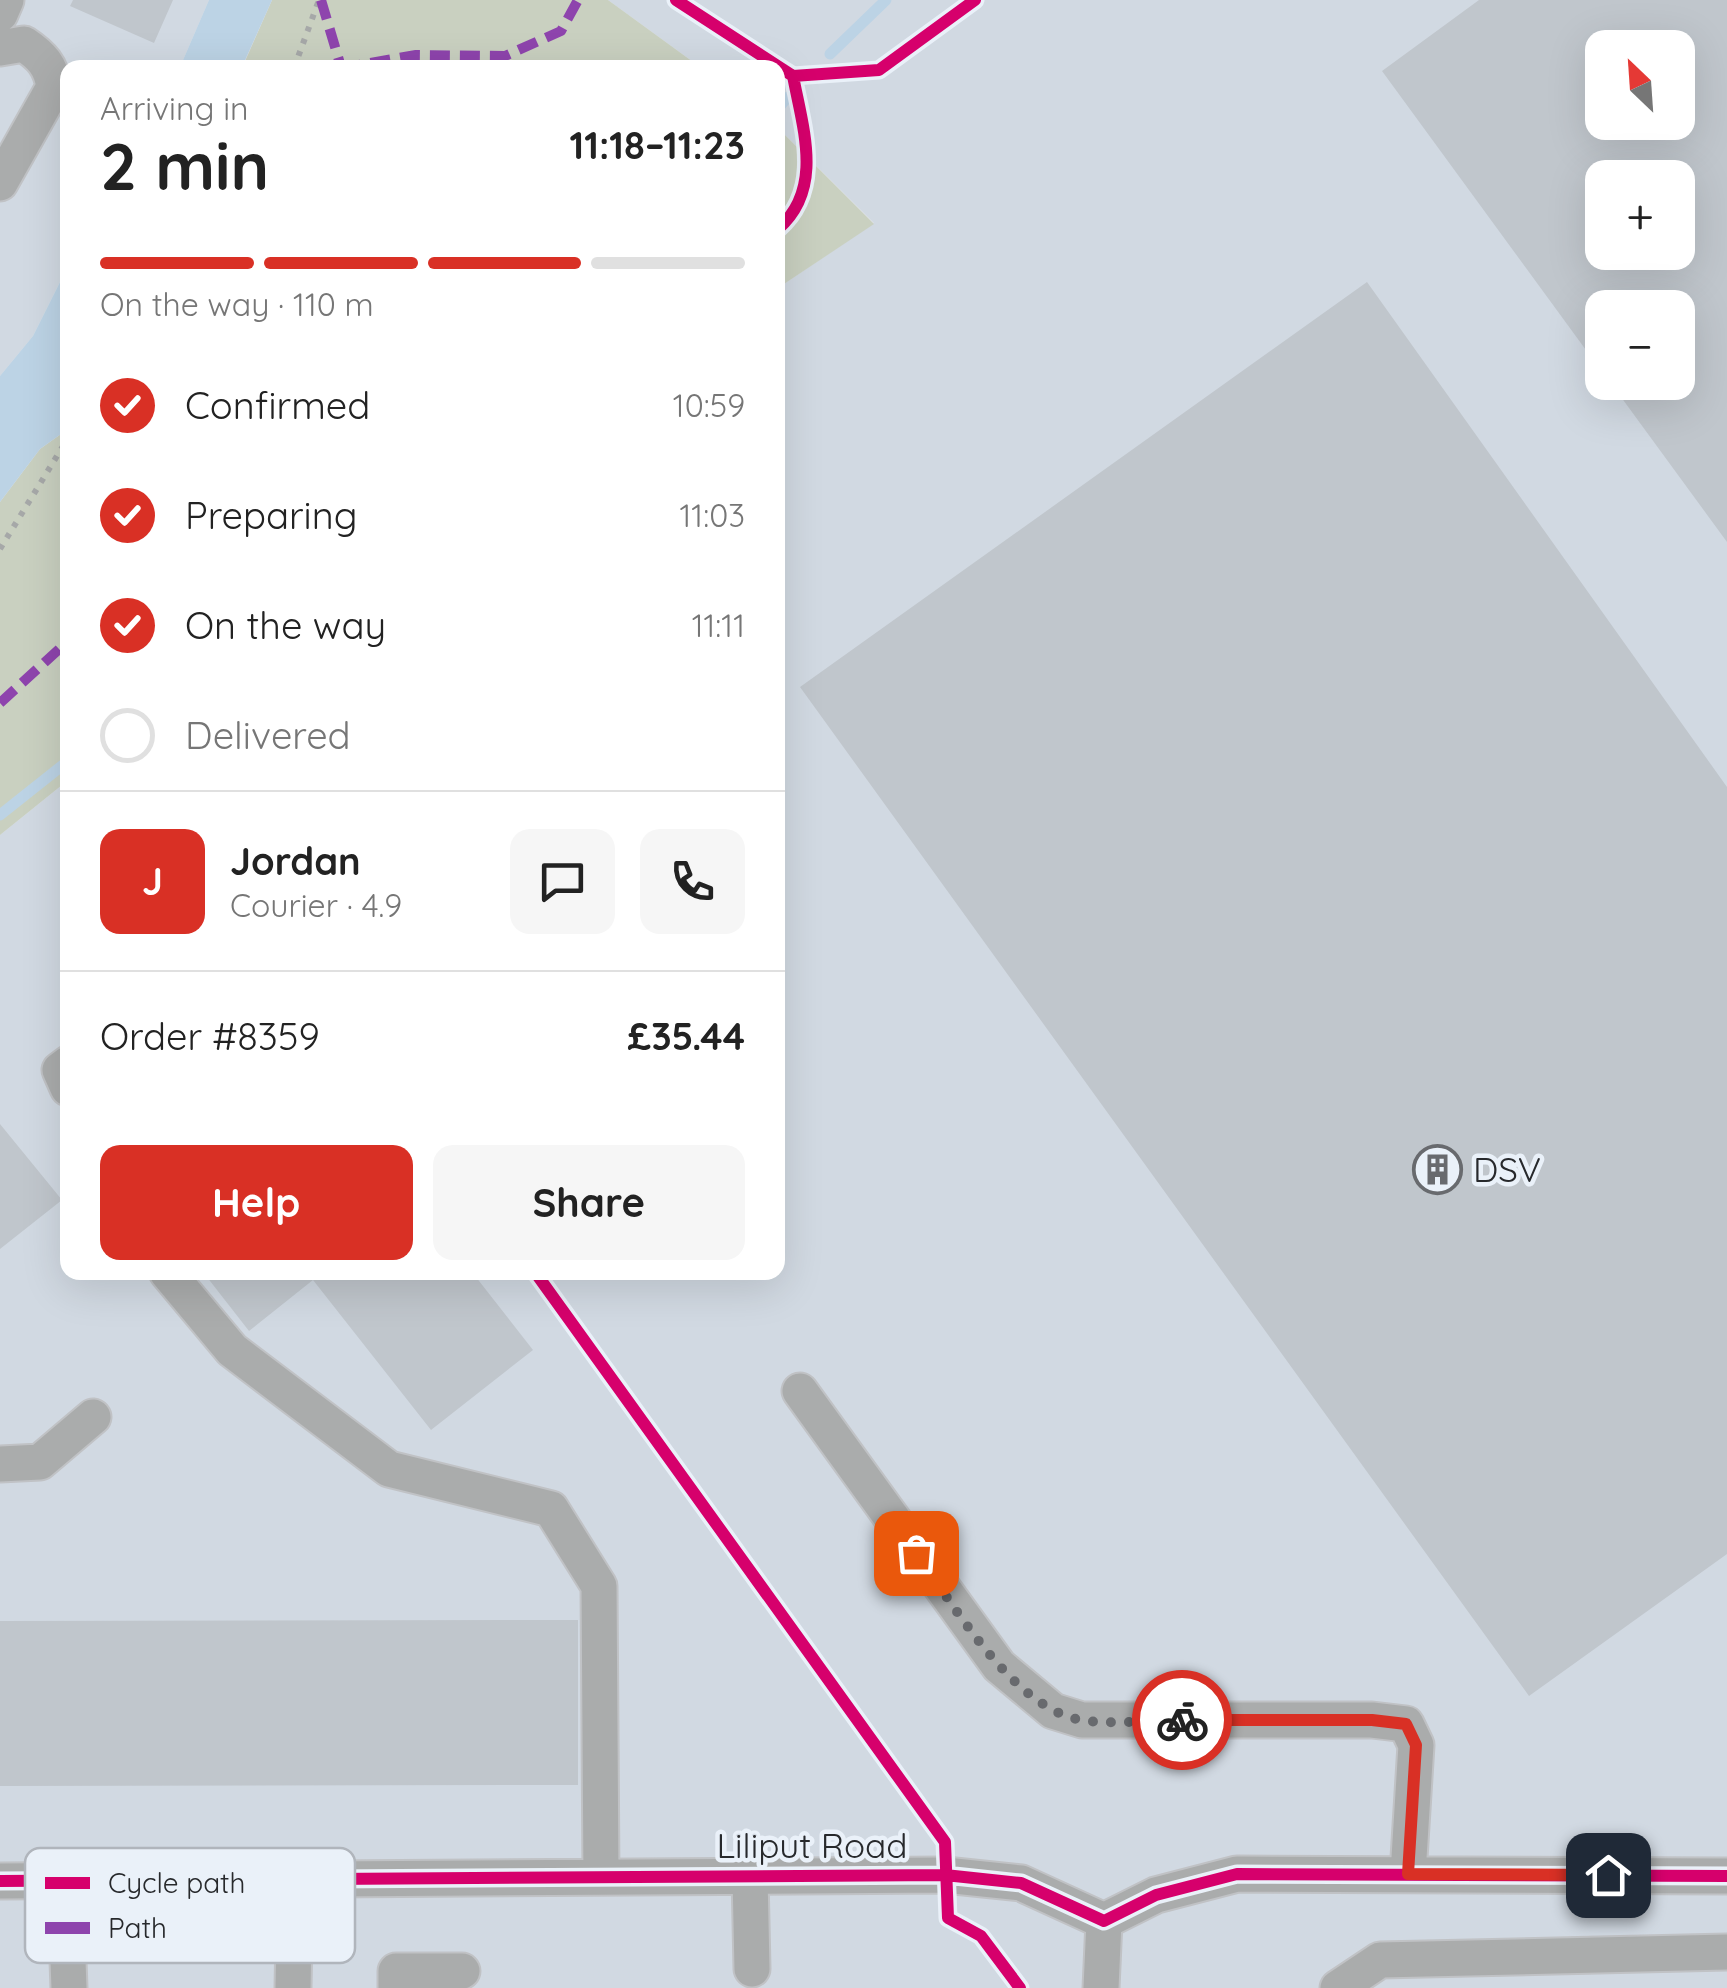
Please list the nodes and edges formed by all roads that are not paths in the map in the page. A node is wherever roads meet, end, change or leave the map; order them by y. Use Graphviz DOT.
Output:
graph roads {
  1 [pos="6,0"];
  2 [pos="0,14"];
  3 [pos="0,48"];
  4 [pos="0,184"];
  5 [pos="174,1280"];
  6 [pos="800,1391"];
  7 [pos="93,1417"];
  8 [pos="0,1464"];
  9 [pos="1408,1874"];
  10 [pos="750,1876"];
  11 [pos="1727,1876"];
  12 [pos="601,1877"];
  13 [pos="355,1879"];
  14 [pos="0,1881"];
  15 [pos="25,1881"];
  16 [pos="1104,1922"];
  17 [pos="1727,1952"];
  18 [pos="67,1963"];
  19 [pos="293,1963"];
  20 [pos="752,1969"];
  21 [pos="462,1971"];
  22 [pos="68,1988"];
  23 [pos="293,1988"];
  24 [pos="396,1988"];
  25 [pos="1101,1988"];
  26 [pos="1338,1988"];
  1 -- 2 [label="street"];
  3 -- 4 [label="street"];
  5 -- 12 [label="street"];
  6 -- 9 [label="street"];
  7 -- 8 [label="street"];
  9 -- 11 [label="street"];
  9 -- 16 [label="street"];
  10 -- 12 [label="street, Liliput Road"];
  10 -- 16 [label="street, Liliput Road"];
  10 -- 20 [label="street"];
  12 -- 13 [label="street, Liliput Road"];
  14 -- 15 [label="street, Liliput Road"];
  16 -- 25 [label="street"];
  17 -- 26 [label="street"];
  18 -- 22 [label="street"];
  19 -- 23 [label="street"];
  21 -- 24 [label="street"];
}
